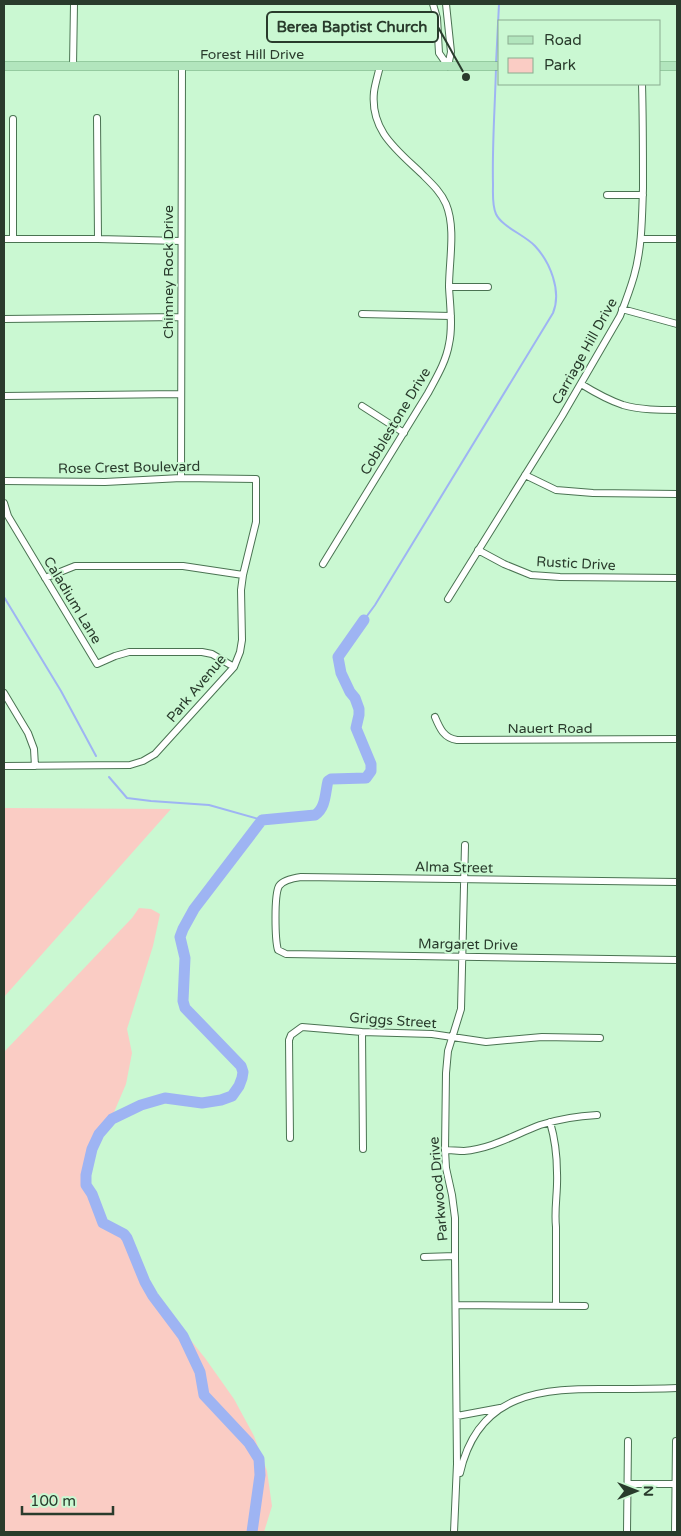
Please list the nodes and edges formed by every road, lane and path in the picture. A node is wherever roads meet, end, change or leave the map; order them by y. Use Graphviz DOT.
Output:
graph roads {
  1 [pos="74,4"];
  2 [pos="433,4"];
  3 [pos="446,4"];
  4 [pos="4,66"];
  5 [pos="73,66"];
  6 [pos="182,66"];
  7 [pos="380,66"];
  8 [pos="448,66"];
  9 [pos="498,66"];
  10 [pos="661,66"];
  11 [pos="677,66"];
  12 [pos="642,85"];
  13 [pos="97,118"];
  14 [pos="13,119"];
  15 [pos="607,195"];
  16 [pos="643,195"];
  17 [pos="14,239"];
  18 [pos="98,239"];
  19 [pos="641,239"];
  20 [pos="677,239"];
  21 [pos="4,240"];
  22 [pos="181,241"];
  23 [pos="449,287"];
  24 [pos="488,287"];
  25 [pos="622,309"];
  26 [pos="362,314"];
  27 [pos="451,316"];
  28 [pos="181,317"];
  29 [pos="4,319"];
  30 [pos="677,324"];
  31 [pos="580,384"];
  32 [pos="181,394"];
  33 [pos="4,396"];
  34 [pos="362,406"];
  35 [pos="677,410"];
  36 [pos="404,432"];
  37 [pos="525,475"];
  38 [pos="181,478"];
  39 [pos="256,479"];
  40 [pos="4,481"];
  41 [pos="677,494"];
  42 [pos="4,502"];
  43 [pos="478,550"];
  44 [pos="323,564"];
  45 [pos="242,576"];
  46 [pos="45,578"];
  47 [pos="677,578"];
  48 [pos="448,599"];
  49 [pos="234,667"];
  50 [pos="4,693"];
  51 [pos="435,717"];
  52 [pos="677,739"];
  53 [pos="4,766"];
  54 [pos="35,766"];
  55 [pos="465,845"];
  56 [pos="463,879"];
  57 [pos="677,882"];
  58 [pos="275,932"];
  59 [pos="462,956"];
  60 [pos="677,960"];
  61 [pos="362,1032"];
  62 [pos="452,1037"];
  63 [pos="600,1038"];
  64 [pos="597,1114"];
  65 [pos="550,1122"];
  66 [pos="290,1138"];
  67 [pos="363,1149"];
  68 [pos="445,1150"];
  69 [pos="455,1256"];
  70 [pos="424,1257"];
  71 [pos="456,1305"];
  72 [pos="556,1306"];
  73 [pos="585,1306"];
  74 [pos="677,1388"];
  75 [pos="501,1408"];
  76 [pos="457,1416"];
  77 [pos="676,1441"];
  78 [pos="628,1442"];
  79 [pos="628,1484"];
  80 [pos="676,1484"];
  81 [pos="456,1490"];
  82 [pos="454,1532"];
  83 [pos="627,1532"];
  84 [pos="675,1532"];
  1 -- 5 [label="street"];
  2 -- 8 [label="street"];
  3 -- 8 [label="street"];
  4 -- 5 [label="main road, Forest Hill Drive"];
  5 -- 6 [label="main road, Forest Hill Drive"];
  6 -- 7 [label="main road, Forest Hill Drive"];
  6 -- 22 [label="street, Chimney Rock Drive"];
  7 -- 8 [label="main road, Forest Hill Drive"];
  7 -- 23 [label="street, Cobblestone Drive"];
  8 -- 9 [label="main road, Forest Hill Drive"];
  10 -- 11 [label="main road"];
  12 -- 16 [label="street, Carriage Hill Drive"];
  13 -- 18 [label="street"];
  14 -- 17 [label="street"];
  15 -- 16 [label="street"];
  16 -- 19 [label="street, Carriage Hill Drive"];
  17 -- 18 [label="street"];
  17 -- 21 [label="street"];
  18 -- 22 [label="street"];
  19 -- 20 [label="street"];
  19 -- 25 [label="street, Carriage Hill Drive"];
  22 -- 28 [label="street, Chimney Rock Drive"];
  23 -- 24 [label="street"];
  23 -- 27 [label="street, Cobblestone Drive"];
  25 -- 30 [label="street"];
  25 -- 31 [label="street, Carriage Hill Drive"];
  26 -- 27 [label="street"];
  27 -- 36 [label="street, Cobblestone Drive"];
  28 -- 29 [label="street"];
  28 -- 32 [label="street, Chimney Rock Drive"];
  31 -- 35 [label="street"];
  31 -- 37 [label="street, Carriage Hill Drive"];
  32 -- 33 [label="street"];
  32 -- 38 [label="street, Chimney Rock Drive"];
  34 -- 36 [label="street"];
  36 -- 44 [label="street, Cobblestone Drive"];
  37 -- 41 [label="street"];
  37 -- 43 [label="street, Carriage Hill Drive"];
  38 -- 39 [label="street, Rose Crest Boulevard"];
  38 -- 40 [label="street, Rose Crest Boulevard"];
  39 -- 45 [label="street, Park Avenue"];
  42 -- 46 [label="street, Caladium Lane"];
  43 -- 47 [label="street, Rustic Drive"];
  43 -- 48 [label="street, Carriage Hill Drive"];
  45 -- 46 [label="street"];
  45 -- 49 [label="street, Park Avenue"];
  46 -- 49 [label="street, Caladium Lane"];
  49 -- 54 [label="street, Park Avenue"];
  50 -- 54 [label="street"];
  51 -- 52 [label="street, Nauert Road"];
  53 -- 54 [label="street, Park Avenue"];
  55 -- 56 [label="street, Parkwood Drive"];
  56 -- 57 [label="street, Alma Street"];
  56 -- 58 [label="street, Alma Street"];
  56 -- 59 [label="street, Parkwood Drive"];
  58 -- 59 [label="street, Margaret Drive"];
  59 -- 60 [label="street, Margaret Drive"];
  59 -- 62 [label="street, Parkwood Drive"];
  61 -- 62 [label="street, Griggs Street"];
  61 -- 66 [label="street, Griggs Street"];
  61 -- 67 [label="street"];
  62 -- 63 [label="street, Griggs Street"];
  62 -- 68 [label="street, Parkwood Drive"];
  64 -- 65 [label="street"];
  65 -- 68 [label="street"];
  65 -- 72 [label="street"];
  68 -- 69 [label="street, Parkwood Drive"];
  69 -- 70 [label="street"];
  69 -- 71 [label="street, Parkwood Drive"];
  71 -- 72 [label="street"];
  71 -- 76 [label="street, Parkwood Drive"];
  72 -- 73 [label="street"];
  74 -- 75 [label="street"];
  75 -- 76 [label="street"];
  75 -- 81 [label="street"];
  76 -- 81 [label="street, Parkwood Drive"];
  77 -- 80 [label="street"];
  78 -- 79 [label="street"];
  79 -- 80 [label="street"];
  79 -- 83 [label="street"];
  80 -- 84 [label="street"];
  81 -- 82 [label="street, Parkwood Drive"];
}
